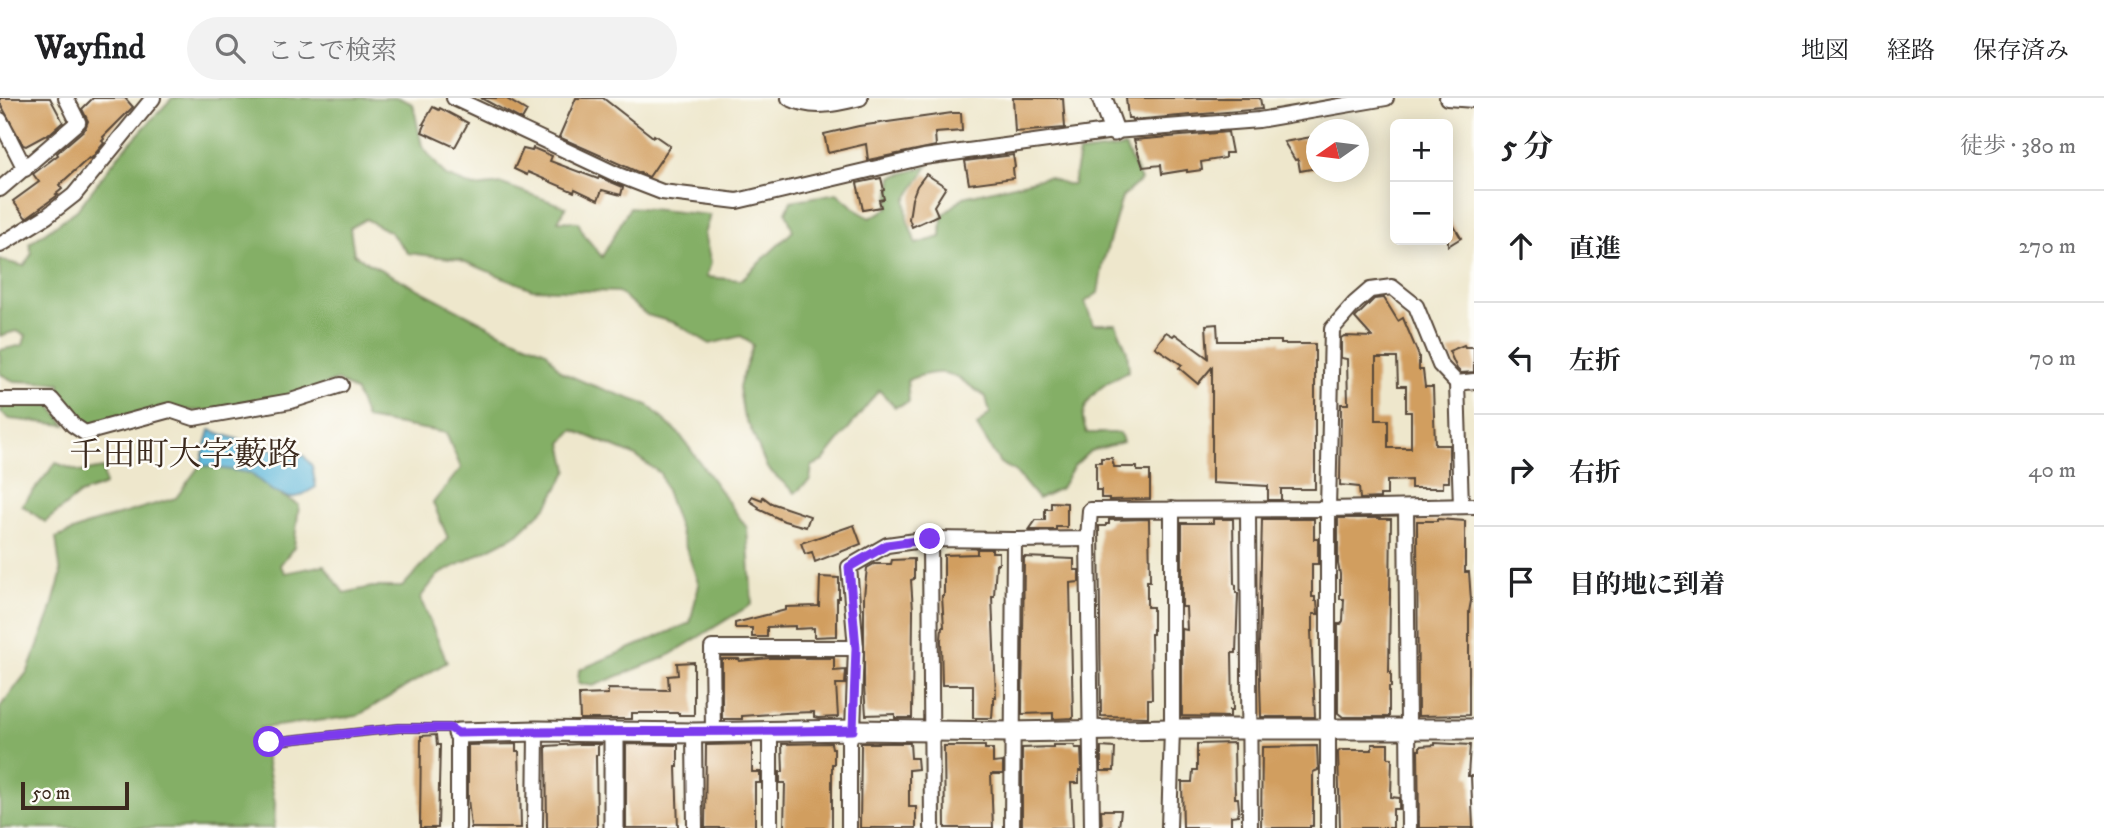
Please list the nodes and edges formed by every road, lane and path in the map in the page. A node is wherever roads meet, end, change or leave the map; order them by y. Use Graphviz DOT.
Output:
graph roads {
  1 [pos="66,98"];
  2 [pos="152,98"];
  3 [pos="454,98"];
  4 [pos="789,98"];
  5 [pos="860,98"];
  6 [pos="1102,98"];
  7 [pos="1385,98"];
  8 [pos="1447,98"];
  9 [pos="1474,100"];
  10 [pos="0,120"];
  11 [pos="1114,131"];
  12 [pos="25,169"];
  13 [pos="0,189"];
  14 [pos="0,245"];
  15 [pos="1474,381"];
  16 [pos="1457,383"];
  17 [pos="341,385"];
  18 [pos="0,400"];
  19 [pos="1467,506"];
  20 [pos="1406,508"];
  21 [pos="1172,509"];
  22 [pos="1248,509"];
  23 [pos="1328,509"];
  24 [pos="930,539"];
  25 [pos="1088,539"];
  26 [pos="1014,540"];
  27 [pos="856,648"];
  28 [pos="1172,729"];
  29 [pos="1249,729"];
  30 [pos="1329,729"];
  31 [pos="1409,729"];
  32 [pos="1474,729"];
  33 [pos="853,730"];
  34 [pos="536,731"];
  35 [pos="932,731"];
  36 [pos="1090,731"];
  37 [pos="614,732"];
  38 [pos="704,732"];
  39 [pos="770,732"];
  40 [pos="1012,732"];
  41 [pos="458,733"];
  42 [pos="269,742"];
  43 [pos="458,828"];
  44 [pos="535,828"];
  45 [pos="614,828"];
  46 [pos="695,828"];
  47 [pos="770,828"];
  48 [pos="849,828"];
  49 [pos="932,828"];
  50 [pos="1012,828"];
  51 [pos="1092,828"];
  52 [pos="1169,828"];
  53 [pos="1250,828"];
  54 [pos="1328,828"];
  55 [pos="1409,828"];
  1 -- 12 [label="street"];
  2 -- 14 [label="street"];
  3 -- 11 [label="street"];
  4 -- 5 [label="street"];
  6 -- 11 [label="street"];
  7 -- 11 [label="street"];
  8 -- 9 [label="street"];
  10 -- 12 [label="street"];
  12 -- 13 [label="street"];
  15 -- 16 [label="street"];
  16 -- 19 [label="street"];
  16 -- 23 [label="street"];
  17 -- 18 [label="street"];
  19 -- 20 [label="street"];
  20 -- 23 [label="street"];
  20 -- 31 [label="street"];
  21 -- 22 [label="street"];
  21 -- 25 [label="street"];
  21 -- 28 [label="street"];
  22 -- 23 [label="street"];
  22 -- 29 [label="street"];
  23 -- 30 [label="street"];
  24 -- 26 [label="street"];
  24 -- 27 [label="street"];
  24 -- 35 [label="street"];
  25 -- 26 [label="street"];
  25 -- 36 [label="street"];
  26 -- 40 [label="street"];
  27 -- 33 [label="street"];
  27 -- 38 [label="street"];
  28 -- 29 [label="street"];
  28 -- 36 [label="street"];
  28 -- 52 [label="street"];
  29 -- 30 [label="street"];
  29 -- 53 [label="street"];
  30 -- 31 [label="street"];
  30 -- 54 [label="street"];
  31 -- 32 [label="street"];
  31 -- 55 [label="street"];
  33 -- 35 [label="street"];
  33 -- 39 [label="street"];
  33 -- 48 [label="street"];
  34 -- 37 [label="street"];
  34 -- 41 [label="street"];
  34 -- 44 [label="street"];
  35 -- 40 [label="street"];
  35 -- 49 [label="street"];
  36 -- 40 [label="street"];
  36 -- 51 [label="street"];
  37 -- 38 [label="street"];
  37 -- 45 [label="street"];
  38 -- 39 [label="street"];
  38 -- 46 [label="street"];
  39 -- 47 [label="street"];
  40 -- 50 [label="street"];
  41 -- 42 [label="lane"];
  41 -- 43 [label="street"];
}
